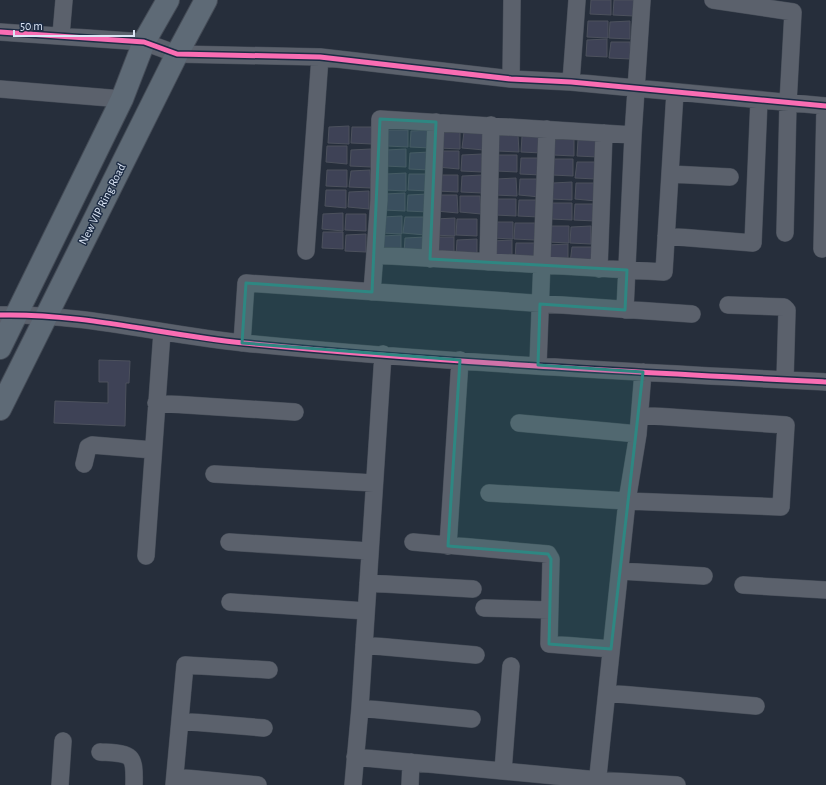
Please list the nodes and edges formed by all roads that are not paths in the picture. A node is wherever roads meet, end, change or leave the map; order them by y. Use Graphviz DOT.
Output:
graph roads {
  1 [pos="64,0"];
  2 [pos="168,0"];
  3 [pos="206,0"];
  4 [pos="512,0"];
  5 [pos="577,0"];
  6 [pos="642,0"];
  7 [pos="713,0"];
  8 [pos="0,32"];
  9 [pos="61,35"];
  10 [pos="144,42"];
  11 [pos="177,54"];
  12 [pos="320,57"];
  13 [pos="511,79"];
  14 [pos="571,82"];
  15 [pos="636,88"];
  16 [pos="0,89"];
  17 [pos="675,92"];
  18 [pos="122,99"];
  19 [pos="760,100"];
  20 [pos="788,103"];
  21 [pos="826,106"];
  22 [pos="436,122"];
  23 [pos="491,125"];
  24 [pos="547,129"];
  25 [pos="604,133"];
  26 [pos="633,135"];
  27 [pos="670,174"];
  28 [pos="730,177"];
  29 [pos="785,234"];
  30 [pos="666,236"];
  31 [pos="822,249"];
  32 [pos="306,251"];
  33 [pos="375,255"];
  34 [pos="430,259"];
  35 [pos="488,262"];
  36 [pos="542,266"];
  37 [pos="599,269"];
  38 [pos="627,270"];
  39 [pos="372,292"];
  40 [pos="540,304"];
  41 [pos="728,305"];
  42 [pos="625,310"];
  43 [pos="692,314"];
  44 [pos="8,315"];
  45 [pos="46,315"];
  46 [pos="162,332"];
  47 [pos="242,343"];
  48 [pos="0,348"];
  49 [pos="383,354"];
  50 [pos="460,360"];
  51 [pos="538,365"];
  52 [pos="643,372"];
  53 [pos="784,380"];
  54 [pos="826,382"];
  55 [pos="156,403"];
  56 [pos="0,409"];
  57 [pos="295,412"];
  58 [pos="640,415"];
  59 [pos="519,423"];
  60 [pos="638,434"];
  61 [pos="153,450"];
  62 [pos="84,464"];
  63 [pos="214,474"];
  64 [pos="374,483"];
  65 [pos="489,493"];
  66 [pos="627,501"];
  67 [pos="229,542"];
  68 [pos="413,542"];
  69 [pos="448,546"];
  70 [pos="369,551"];
  71 [pos="146,556"];
  72 [pos="620,571"];
  73 [pos="704,576"];
  74 [pos="368,583"];
  75 [pos="743,585"];
  76 [pos="473,589"];
  77 [pos="826,590"];
  78 [pos="230,602"];
  79 [pos="484,608"];
  80 [pos="549,610"];
  81 [pos="366,611"];
  82 [pos="364,645"];
  83 [pos="611,649"];
  84 [pos="476,655"];
  85 [pos="511,666"];
  86 [pos="269,670"];
  87 [pos="607,693"];
  88 [pos="756,706"];
  89 [pos="360,708"];
  90 [pos="472,719"];
  91 [pos="180,721"];
  92 [pos="264,728"];
  93 [pos="63,741"];
  94 [pos="100,752"];
  95 [pos="355,757"];
  96 [pos="411,762"];
  97 [pos="503,771"];
  98 [pos="175,781"];
  99 [pos="598,783"];
  100 [pos="60,785"];
  101 [pos="134,785"];
  102 [pos="258,785"];
  103 [pos="353,785"];
  104 [pos="410,785"];
  105 [pos="677,785"];
  1 -- 9 [label="street"];
  2 -- 10 [label="main road"];
  3 -- 11 [label="main road, New VIP Ring Road"];
  4 -- 13 [label="street"];
  5 -- 14 [label="street"];
  6 -- 15 [label="street"];
  7 -- 20 [label="street"];
  8 -- 9 [label="street"];
  9 -- 10 [label="street"];
  10 -- 11 [label="street"];
  10 -- 18 [label="main road"];
  11 -- 12 [label="street"];
  11 -- 45 [label="main road, New VIP Ring Road"];
  12 -- 13 [label="street"];
  12 -- 32 [label="street"];
  13 -- 14 [label="street"];
  14 -- 15 [label="street"];
  15 -- 17 [label="street"];
  15 -- 26 [label="street"];
  16 -- 18 [label="street"];
  17 -- 19 [label="street"];
  17 -- 27 [label="street"];
  18 -- 44 [label="main road"];
  19 -- 20 [label="street"];
  19 -- 30 [label="street"];
  20 -- 21 [label="street"];
  20 -- 29 [label="street"];
  21 -- 31 [label="street"];
  22 -- 23 [label="street"];
  22 -- 33 [label="street"];
  22 -- 34 [label="street"];
  23 -- 24 [label="street"];
  23 -- 35 [label="street"];
  24 -- 25 [label="street"];
  24 -- 36 [label="street"];
  25 -- 26 [label="street"];
  25 -- 37 [label="street"];
  26 -- 38 [label="street"];
  27 -- 28 [label="street"];
  27 -- 30 [label="street"];
  30 -- 38 [label="street"];
  33 -- 34 [label="street"];
  33 -- 39 [label="street"];
  34 -- 35 [label="street"];
  35 -- 36 [label="street"];
  36 -- 37 [label="street"];
  36 -- 40 [label="street"];
  37 -- 38 [label="street"];
  38 -- 42 [label="street"];
  39 -- 40 [label="street"];
  39 -- 47 [label="street"];
  40 -- 42 [label="street"];
  40 -- 51 [label="street"];
  41 -- 53 [label="street"];
  42 -- 43 [label="street"];
  44 -- 45 [label="street"];
  44 -- 48 [label="main road"];
  45 -- 46 [label="street"];
  45 -- 56 [label="main road, New VIP Ring Road"];
  46 -- 47 [label="street"];
  46 -- 55 [label="street"];
  47 -- 49 [label="street"];
  49 -- 50 [label="street"];
  49 -- 64 [label="street"];
  50 -- 51 [label="street"];
  50 -- 69 [label="street"];
  51 -- 52 [label="street"];
  52 -- 53 [label="street"];
  52 -- 58 [label="street"];
  53 -- 54 [label="street"];
  55 -- 57 [label="street"];
  55 -- 61 [label="street"];
  58 -- 60 [label="street"];
  58 -- 66 [label="street"];
  59 -- 60 [label="street"];
  60 -- 66 [label="street"];
  61 -- 62 [label="street"];
  61 -- 71 [label="street"];
  63 -- 64 [label="street"];
  64 -- 70 [label="street"];
  65 -- 66 [label="street"];
  66 -- 72 [label="street"];
  67 -- 70 [label="street"];
  68 -- 69 [label="street"];
  69 -- 80 [label="street"];
  70 -- 74 [label="street"];
  72 -- 73 [label="street"];
  72 -- 83 [label="street"];
  74 -- 76 [label="street"];
  74 -- 81 [label="street"];
  75 -- 77 [label="street"];
  78 -- 81 [label="street"];
  79 -- 80 [label="street"];
  80 -- 83 [label="street"];
  81 -- 82 [label="street"];
  82 -- 84 [label="street"];
  82 -- 89 [label="street"];
  83 -- 87 [label="street"];
  85 -- 97 [label="street"];
  86 -- 91 [label="street"];
  87 -- 88 [label="street"];
  87 -- 99 [label="street"];
  89 -- 90 [label="street"];
  89 -- 95 [label="street"];
  91 -- 92 [label="street"];
  91 -- 98 [label="street"];
  93 -- 100 [label="street"];
  94 -- 101 [label="street"];
  95 -- 96 [label="street"];
  95 -- 103 [label="street"];
  96 -- 97 [label="street"];
  96 -- 104 [label="street"];
  97 -- 99 [label="street"];
  98 -- 102 [label="street"];
  99 -- 105 [label="street"];
}
